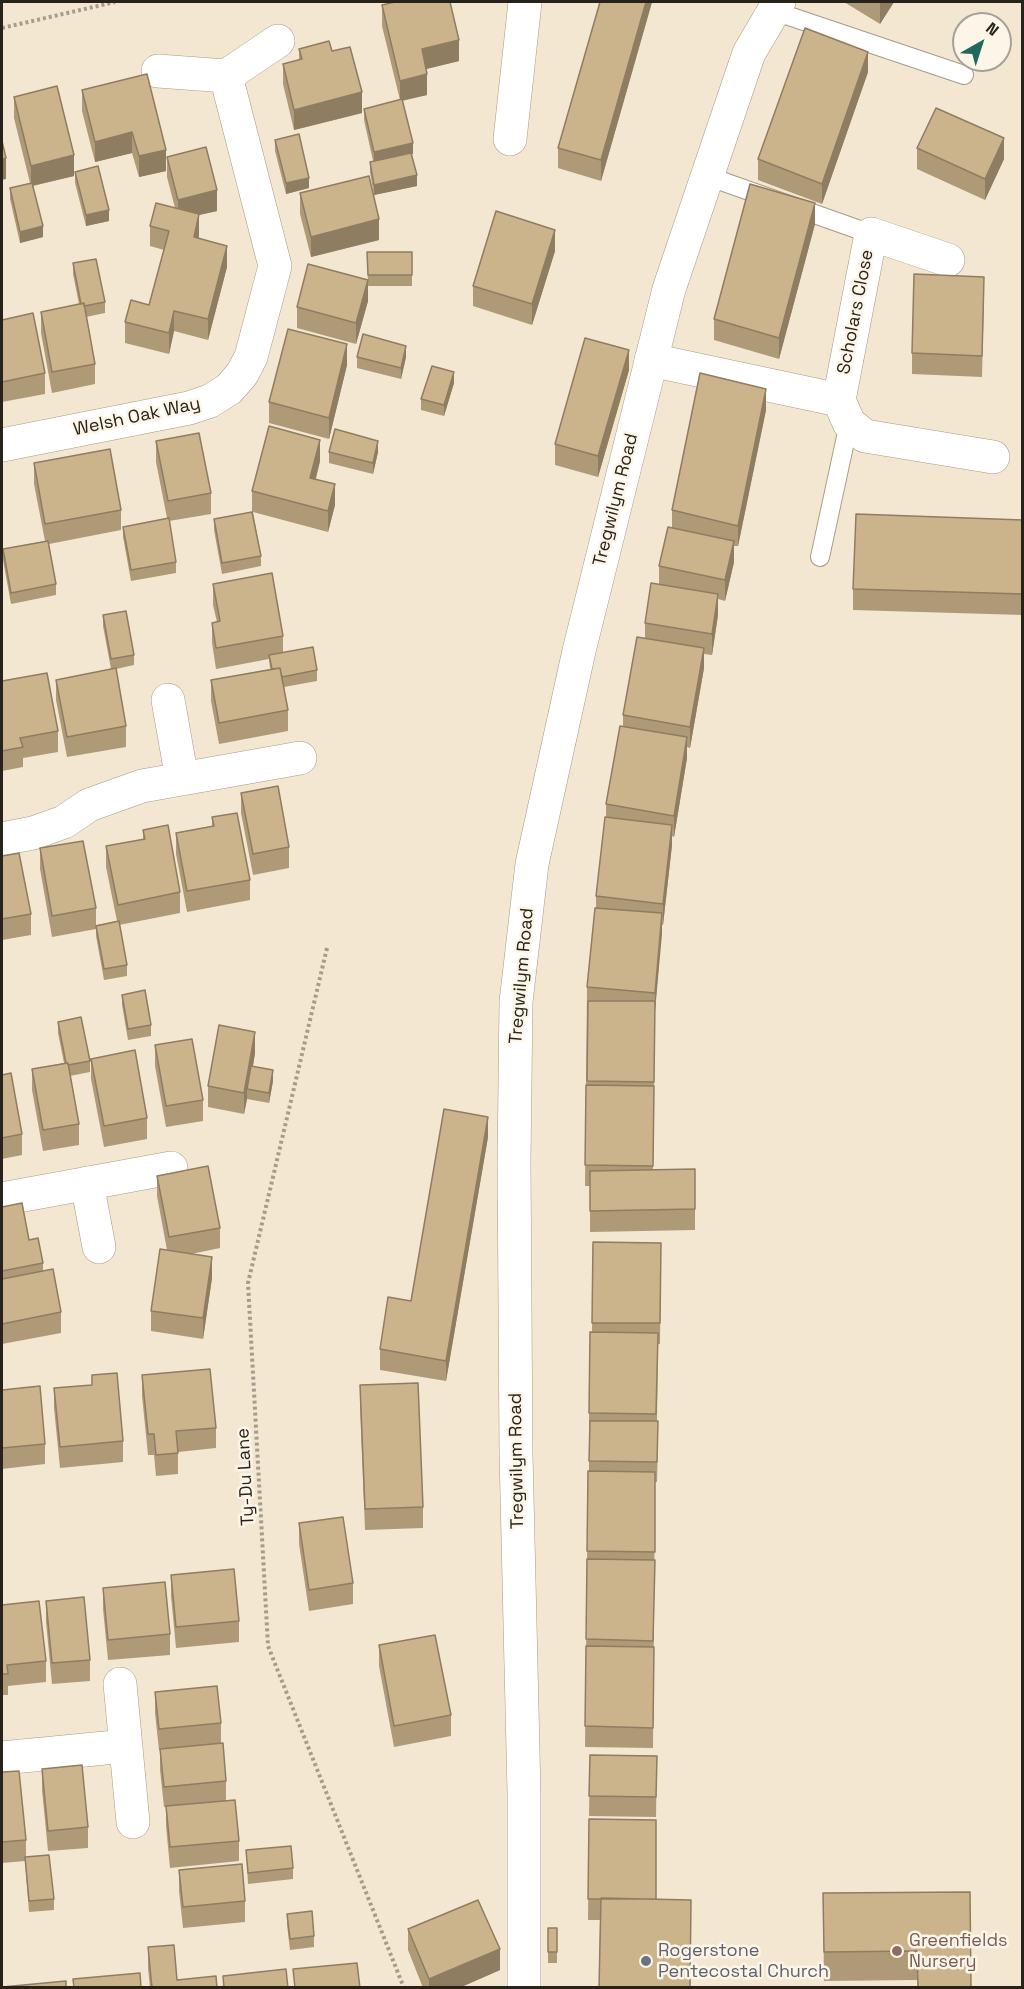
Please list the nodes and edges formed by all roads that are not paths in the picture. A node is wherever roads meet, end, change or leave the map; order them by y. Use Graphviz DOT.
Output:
graph roads {
  1 [pos="525,2"];
  2 [pos="776,6"];
  3 [pos="278,41"];
  4 [pos="158,71"];
  5 [pos="964,75"];
  6 [pos="226,76"];
  7 [pos="510,139"];
  8 [pos="707,176"];
  9 [pos="871,234"];
  10 [pos="948,260"];
  11 [pos="651,360"];
  12 [pos="844,411"];
  13 [pos="2,445"];
  14 [pos="993,457"];
  15 [pos="819,557"];
  16 [pos="168,700"];
  17 [pos="300,758"];
  18 [pos="182,779"];
  19 [pos="2,839"];
  20 [pos="171,1168"];
  21 [pos="87,1183"];
  22 [pos="2,1199"];
  23 [pos="99,1247"];
  24 [pos="120,1684"];
  25 [pos="126,1746"];
  26 [pos="2,1758"];
  27 [pos="133,1822"];
  28 [pos="524,1988"];
  1 -- 7 [label="street"];
  2 -- 5 [label="lane"];
  2 -- 8 [label="street, Tregwilym Road"];
  3 -- 6 [label="street"];
  4 -- 6 [label="street"];
  6 -- 13 [label="street, Welsh Oak Way"];
  8 -- 9 [label="lane"];
  8 -- 11 [label="street, Tregwilym Road"];
  9 -- 10 [label="street, Scholars Close"];
  9 -- 12 [label="street, Scholars Close"];
  11 -- 12 [label="street, Scholars Close"];
  11 -- 28 [label="street, Tregwilym Road"];
  12 -- 14 [label="street, Scholars Close"];
  12 -- 15 [label="lane"];
  16 -- 18 [label="street"];
  17 -- 18 [label="street"];
  18 -- 19 [label="street"];
  20 -- 21 [label="street"];
  21 -- 22 [label="street"];
  21 -- 23 [label="street"];
  24 -- 25 [label="street"];
  25 -- 26 [label="street"];
  25 -- 27 [label="street"];
}
